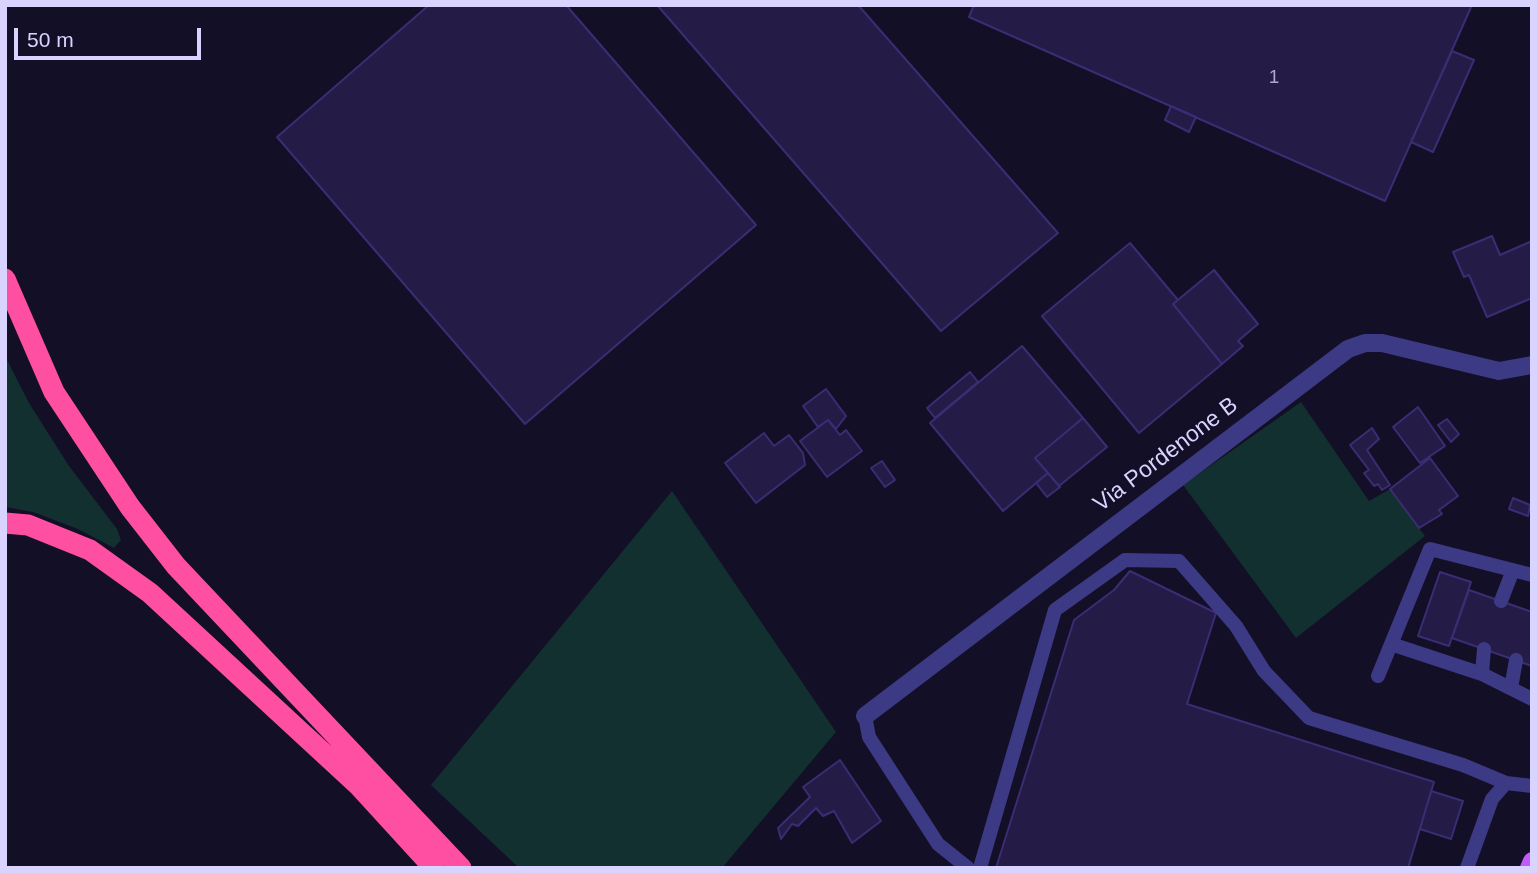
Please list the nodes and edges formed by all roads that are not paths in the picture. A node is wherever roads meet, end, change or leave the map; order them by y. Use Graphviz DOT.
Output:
graph roads {
  1 [pos="5,279"];
  2 [pos="1532,365"];
  3 [pos="5,523"];
  4 [pos="1513,570"];
  5 [pos="1532,575"];
  6 [pos="1501,601"];
  7 [pos="1391,644"];
  8 [pos="1484,649"];
  9 [pos="1516,660"];
  10 [pos="1482,674"];
  11 [pos="1378,676"];
  12 [pos="1511,688"];
  13 [pos="1532,699"];
  14 [pos="865,716"];
  15 [pos="1506,783"];
  16 [pos="1532,786"];
  17 [pos="1532,861"];
  18 [pos="434,868"];
  19 [pos="461,868"];
  20 [pos="968,868"];
  21 [pos="980,868"];
  22 [pos="1467,868"];
  23 [pos="1529,868"];
  1 -- 19 [label="highway"];
  2 -- 14 [label="street, Via Pordenone B"];
  3 -- 18 [label="highway"];
  4 -- 5 [label="lane"];
  4 -- 6 [label="lane"];
  4 -- 7 [label="lane"];
  7 -- 10 [label="lane"];
  7 -- 11 [label="lane"];
  8 -- 10 [label="lane"];
  9 -- 12 [label="lane"];
  10 -- 12 [label="lane"];
  12 -- 13 [label="lane"];
  14 -- 20 [label="lane"];
  15 -- 16 [label="lane"];
  15 -- 21 [label="lane"];
  15 -- 22 [label="lane"];
  17 -- 23 [label="main road"];
}
